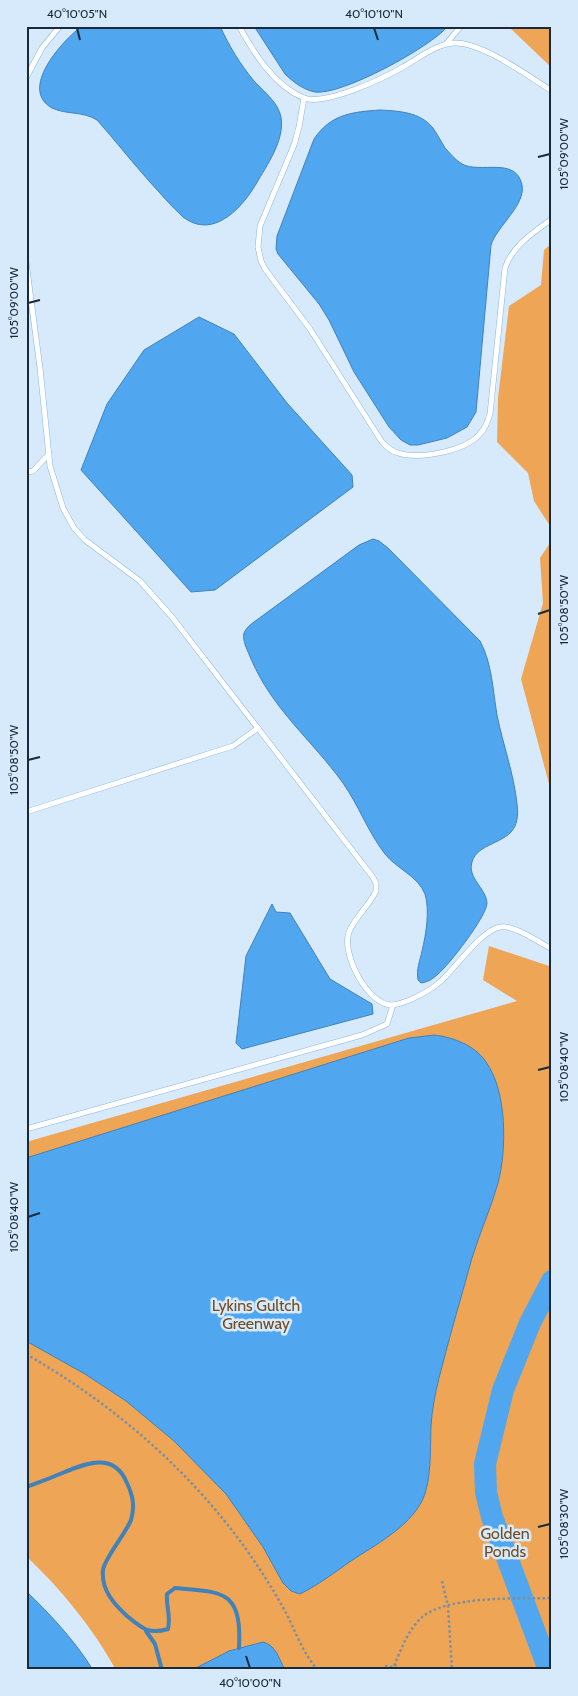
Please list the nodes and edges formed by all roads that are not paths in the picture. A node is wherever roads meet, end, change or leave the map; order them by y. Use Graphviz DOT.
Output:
graph roads {
  1 [pos="60,26"];
  2 [pos="239,26"];
  3 [pos="461,26"];
  4 [pos="446,44"];
  5 [pos="26,78"];
  6 [pos="552,91"];
  7 [pos="304,98"];
  8 [pos="552,219"];
  9 [pos="26,262"];
  10 [pos="49,454"];
  11 [pos="26,472"];
  12 [pos="258,728"];
  13 [pos="26,812"];
  14 [pos="552,949"];
  15 [pos="393,1005"];
  16 [pos="26,1129"];
  1 -- 5 [label="lane"];
  2 -- 7 [label="lane"];
  3 -- 4 [label="lane"];
  4 -- 6 [label="lane"];
  4 -- 7 [label="lane"];
  7 -- 8 [label="lane"];
  9 -- 10 [label="lane"];
  10 -- 11 [label="lane"];
  10 -- 12 [label="lane"];
  12 -- 13 [label="lane"];
  12 -- 15 [label="lane"];
  14 -- 15 [label="lane"];
  15 -- 16 [label="lane"];
}
